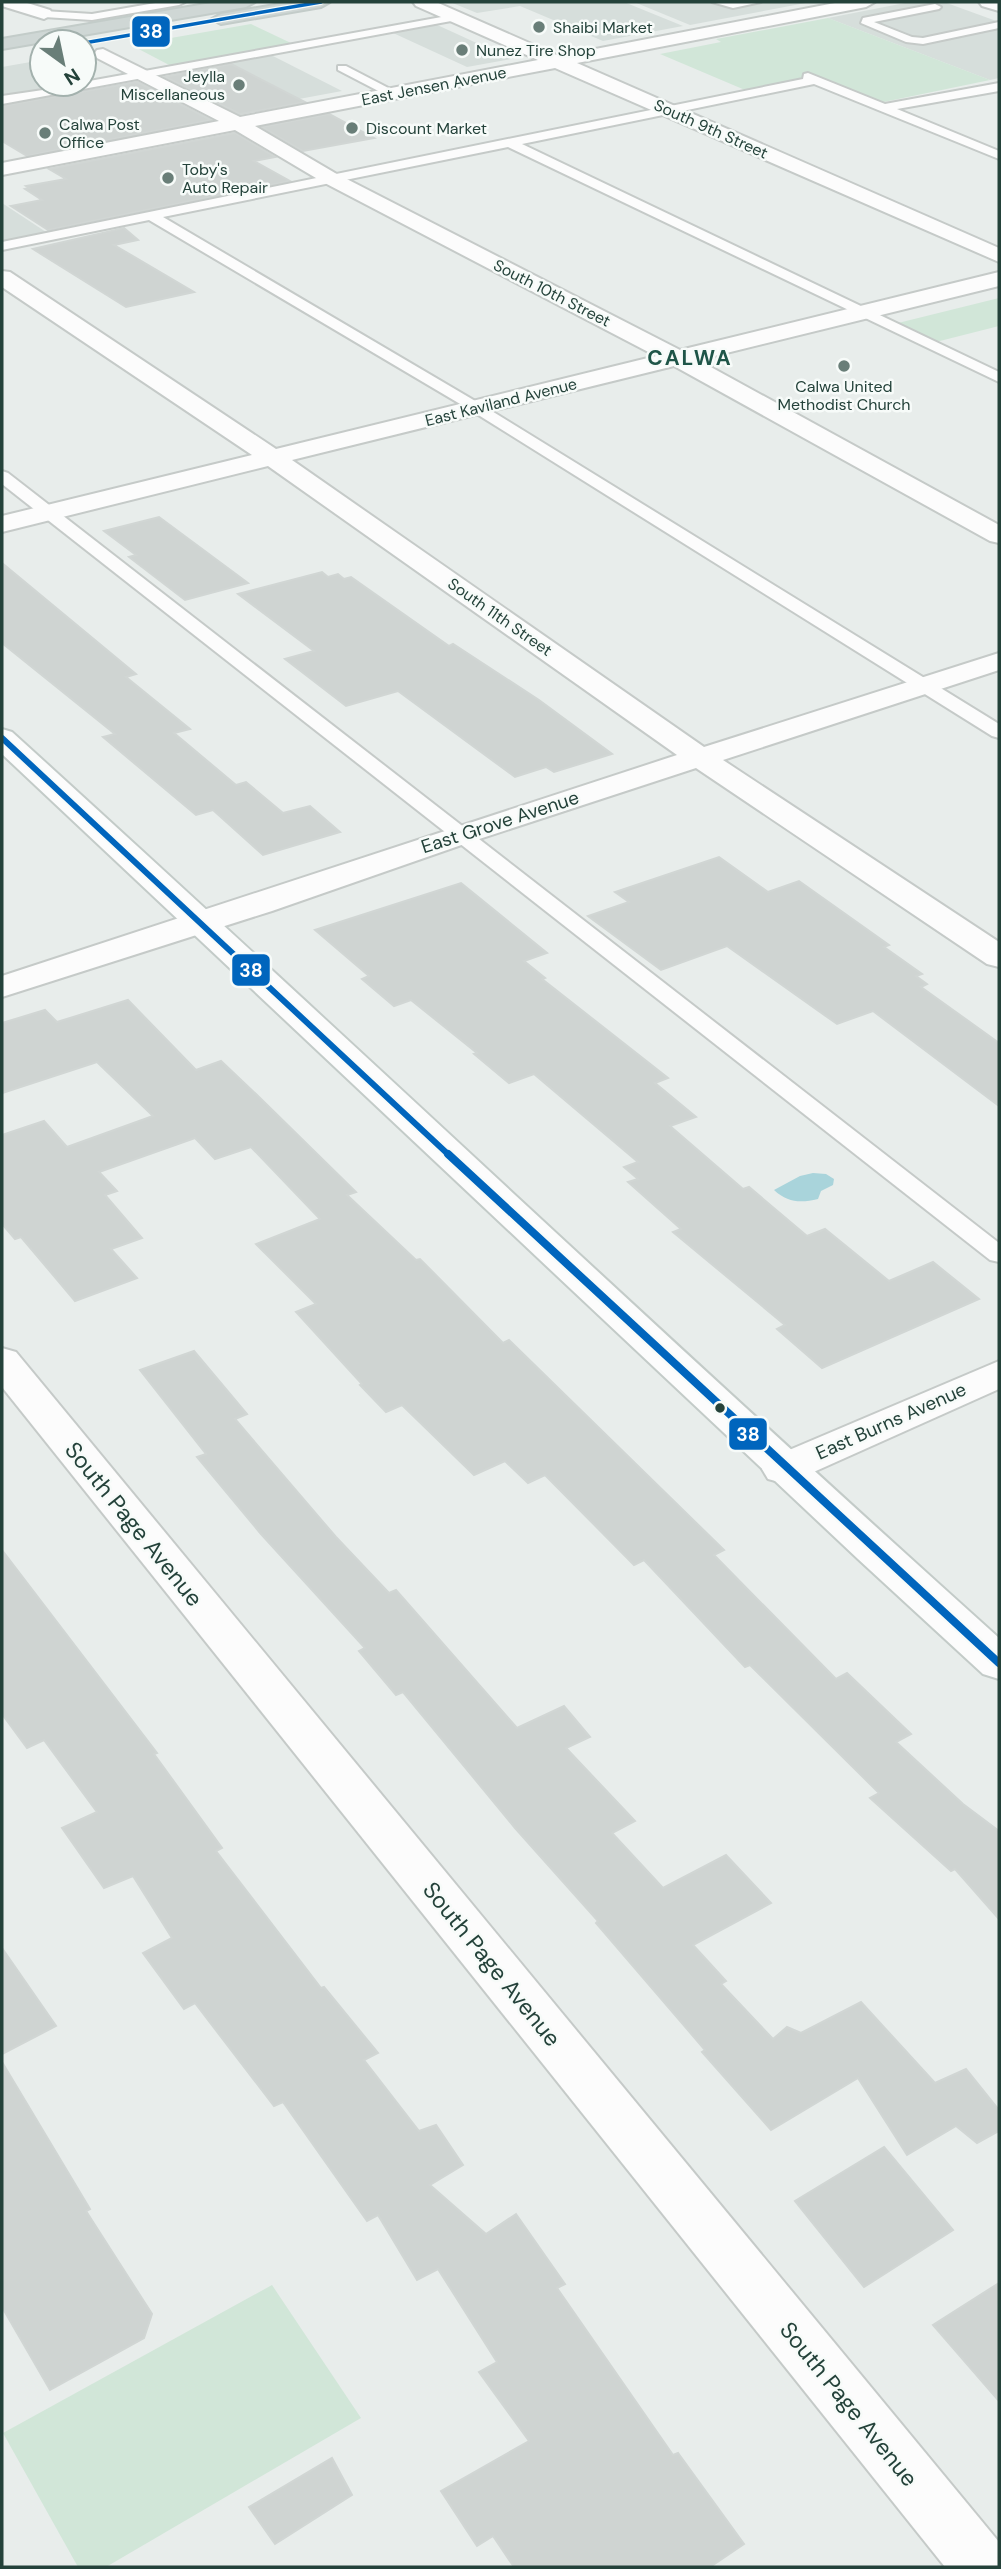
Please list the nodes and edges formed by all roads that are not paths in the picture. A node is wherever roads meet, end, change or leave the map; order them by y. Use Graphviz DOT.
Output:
graph roads {
  1 [pos="7,2"];
  2 [pos="179,2"];
  3 [pos="246,2"];
  4 [pos="321,2"];
  5 [pos="422,2"];
  6 [pos="718,2"];
  7 [pos="755,2"];
  8 [pos="988,2"];
  9 [pos="999,6"];
  10 [pos="935,7"];
  11 [pos="868,11"];
  12 [pos="44,14"];
  13 [pos="458,17"];
  14 [pos="999,25"];
  15 [pos="2,44"];
  16 [pos="98,48"];
  17 [pos="98,52"];
  18 [pos="28,53"];
  19 [pos="2,58"];
  20 [pos="559,62"];
  21 [pos="342,68"];
  22 [pos="141,75"];
  23 [pos="999,87"];
  24 [pos="392,93"];
  25 [pos="2,100"];
  26 [pos="883,108"];
  27 [pos="667,109"];
  28 [pos="237,123"];
  29 [pos="506,141"];
  30 [pos="999,155"];
  31 [pos="2,169"];
  32 [pos="328,177"];
  33 [pos="150,215"];
  34 [pos="5,237"];
  35 [pos="999,256"];
  36 [pos="2,277"];
  37 [pos="999,279"];
  38 [pos="865,313"];
  39 [pos="679,359"];
  40 [pos="999,378"];
  41 [pos="477,408"];
  42 [pos="273,458"];
  43 [pos="2,475"];
  44 [pos="49,513"];
  45 [pos="2,524"];
  46 [pos="999,535"];
  47 [pos="999,661"];
  48 [pos="923,685"];
  49 [pos="999,732"];
  50 [pos="2,738"];
  51 [pos="699,757"];
  52 [pos="459,835"];
  53 [pos="204,922"];
  54 [pos="999,957"];
  55 [pos="2,987"];
  56 [pos="999,1255"];
  57 [pos="2,1361"];
  58 [pos="999,1374"];
  59 [pos="783,1469"];
  60 [pos="999,1663"];
  61 [pos="999,2558"];
  62 [pos="984,2567"];
  1 -- 12 [label="street"];
  2 -- 12 [label="lane"];
  3 -- 15 [label="main road"];
  4 -- 16 [label="main road"];
  5 -- 13 [label="street, South 9th Street"];
  6 -- 7 [label="lane"];
  8 -- 9 [label="street"];
  10 -- 11 [label="lane"];
  11 -- 14 [label="lane"];
  11 -- 20 [label="street, East Jensen Avenue"];
  13 -- 20 [label="street, South 9th Street"];
  13 -- 22 [label="lane"];
  17 -- 22 [label="street, South 10th Street"];
  18 -- 19 [label="main road"];
  20 -- 24 [label="street, East Jensen Avenue"];
  20 -- 27 [label="street, South 9th Street"];
  21 -- 24 [label="lane"];
  22 -- 25 [label="lane"];
  22 -- 28 [label="street, South 10th Street"];
  23 -- 26 [label="lane"];
  24 -- 28 [label="street, East Jensen Avenue"];
  26 -- 27 [label="lane"];
  26 -- 30 [label="lane"];
  27 -- 29 [label="lane"];
  27 -- 35 [label="street, South 9th Street"];
  28 -- 31 [label="street, East Jensen Avenue"];
  28 -- 32 [label="street, South 10th Street"];
  29 -- 32 [label="lane"];
  29 -- 38 [label="lane"];
  32 -- 33 [label="lane"];
  32 -- 39 [label="street, South 10th Street"];
  33 -- 34 [label="lane"];
  33 -- 41 [label="lane"];
  36 -- 42 [label="street, South 11th Street"];
  37 -- 38 [label="street, East Kaviland Avenue"];
  38 -- 39 [label="street, East Kaviland Avenue"];
  38 -- 40 [label="lane"];
  39 -- 41 [label="street, East Kaviland Avenue"];
  39 -- 46 [label="street, South 10th Street"];
  41 -- 42 [label="street, East Kaviland Avenue"];
  41 -- 48 [label="lane"];
  42 -- 44 [label="street, East Kaviland Avenue"];
  42 -- 51 [label="street, South 11th Street"];
  43 -- 44 [label="lane"];
  44 -- 45 [label="street, East Kaviland Avenue"];
  44 -- 52 [label="lane"];
  47 -- 48 [label="street, East Grove Avenue"];
  48 -- 49 [label="lane"];
  48 -- 51 [label="street, East Grove Avenue"];
  50 -- 53 [label="street"];
  51 -- 52 [label="street, East Grove Avenue"];
  51 -- 54 [label="street, South 11th Street"];
  52 -- 53 [label="street, East Grove Avenue"];
  52 -- 56 [label="lane"];
  53 -- 55 [label="street, East Grove Avenue"];
  53 -- 59 [label="street"];
  57 -- 62 [label="street, South Page Avenue"];
  58 -- 59 [label="street, East Burns Avenue"];
  59 -- 60 [label="street"];
  61 -- 62 [label="street"];
}
